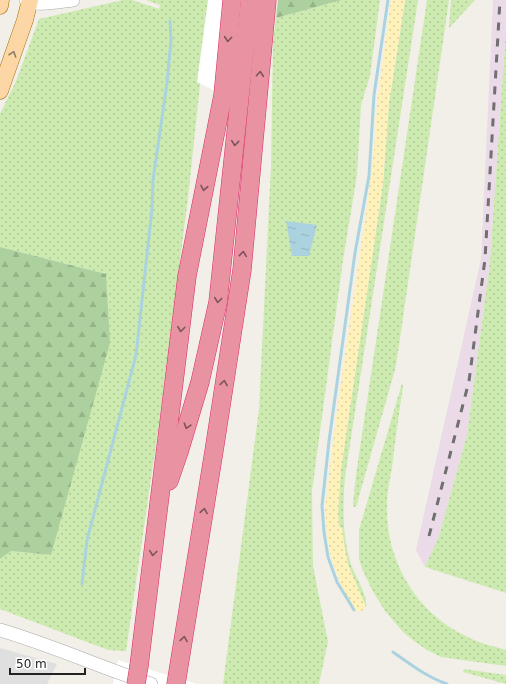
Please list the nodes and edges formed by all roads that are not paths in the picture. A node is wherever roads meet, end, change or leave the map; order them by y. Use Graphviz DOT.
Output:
graph roads {
  1 [pos="1,0"];
  2 [pos="73,0"];
  3 [pos="232,0"];
  4 [pos="250,0"];
  5 [pos="267,0"];
  6 [pos="29,1"];
  7 [pos="0,6"];
  8 [pos="0,91"];
  9 [pos="158,514"];
  10 [pos="0,630"];
  11 [pos="177,681"];
  12 [pos="136,684"];
  13 [pos="151,684"];
  1 -- 7 [label="main road"];
  2 -- 6 [label="street"];
  3 -- 9 [label="highway, one-way"];
  4 -- 9 [label="highway, one-way"];
  11 -- 5 [label="highway, one-way"];
  8 -- 6 [label="main road, one-way"];
  9 -- 12 [label="highway, one-way, bridge"];
  10 -- 13 [label="street"];
}
